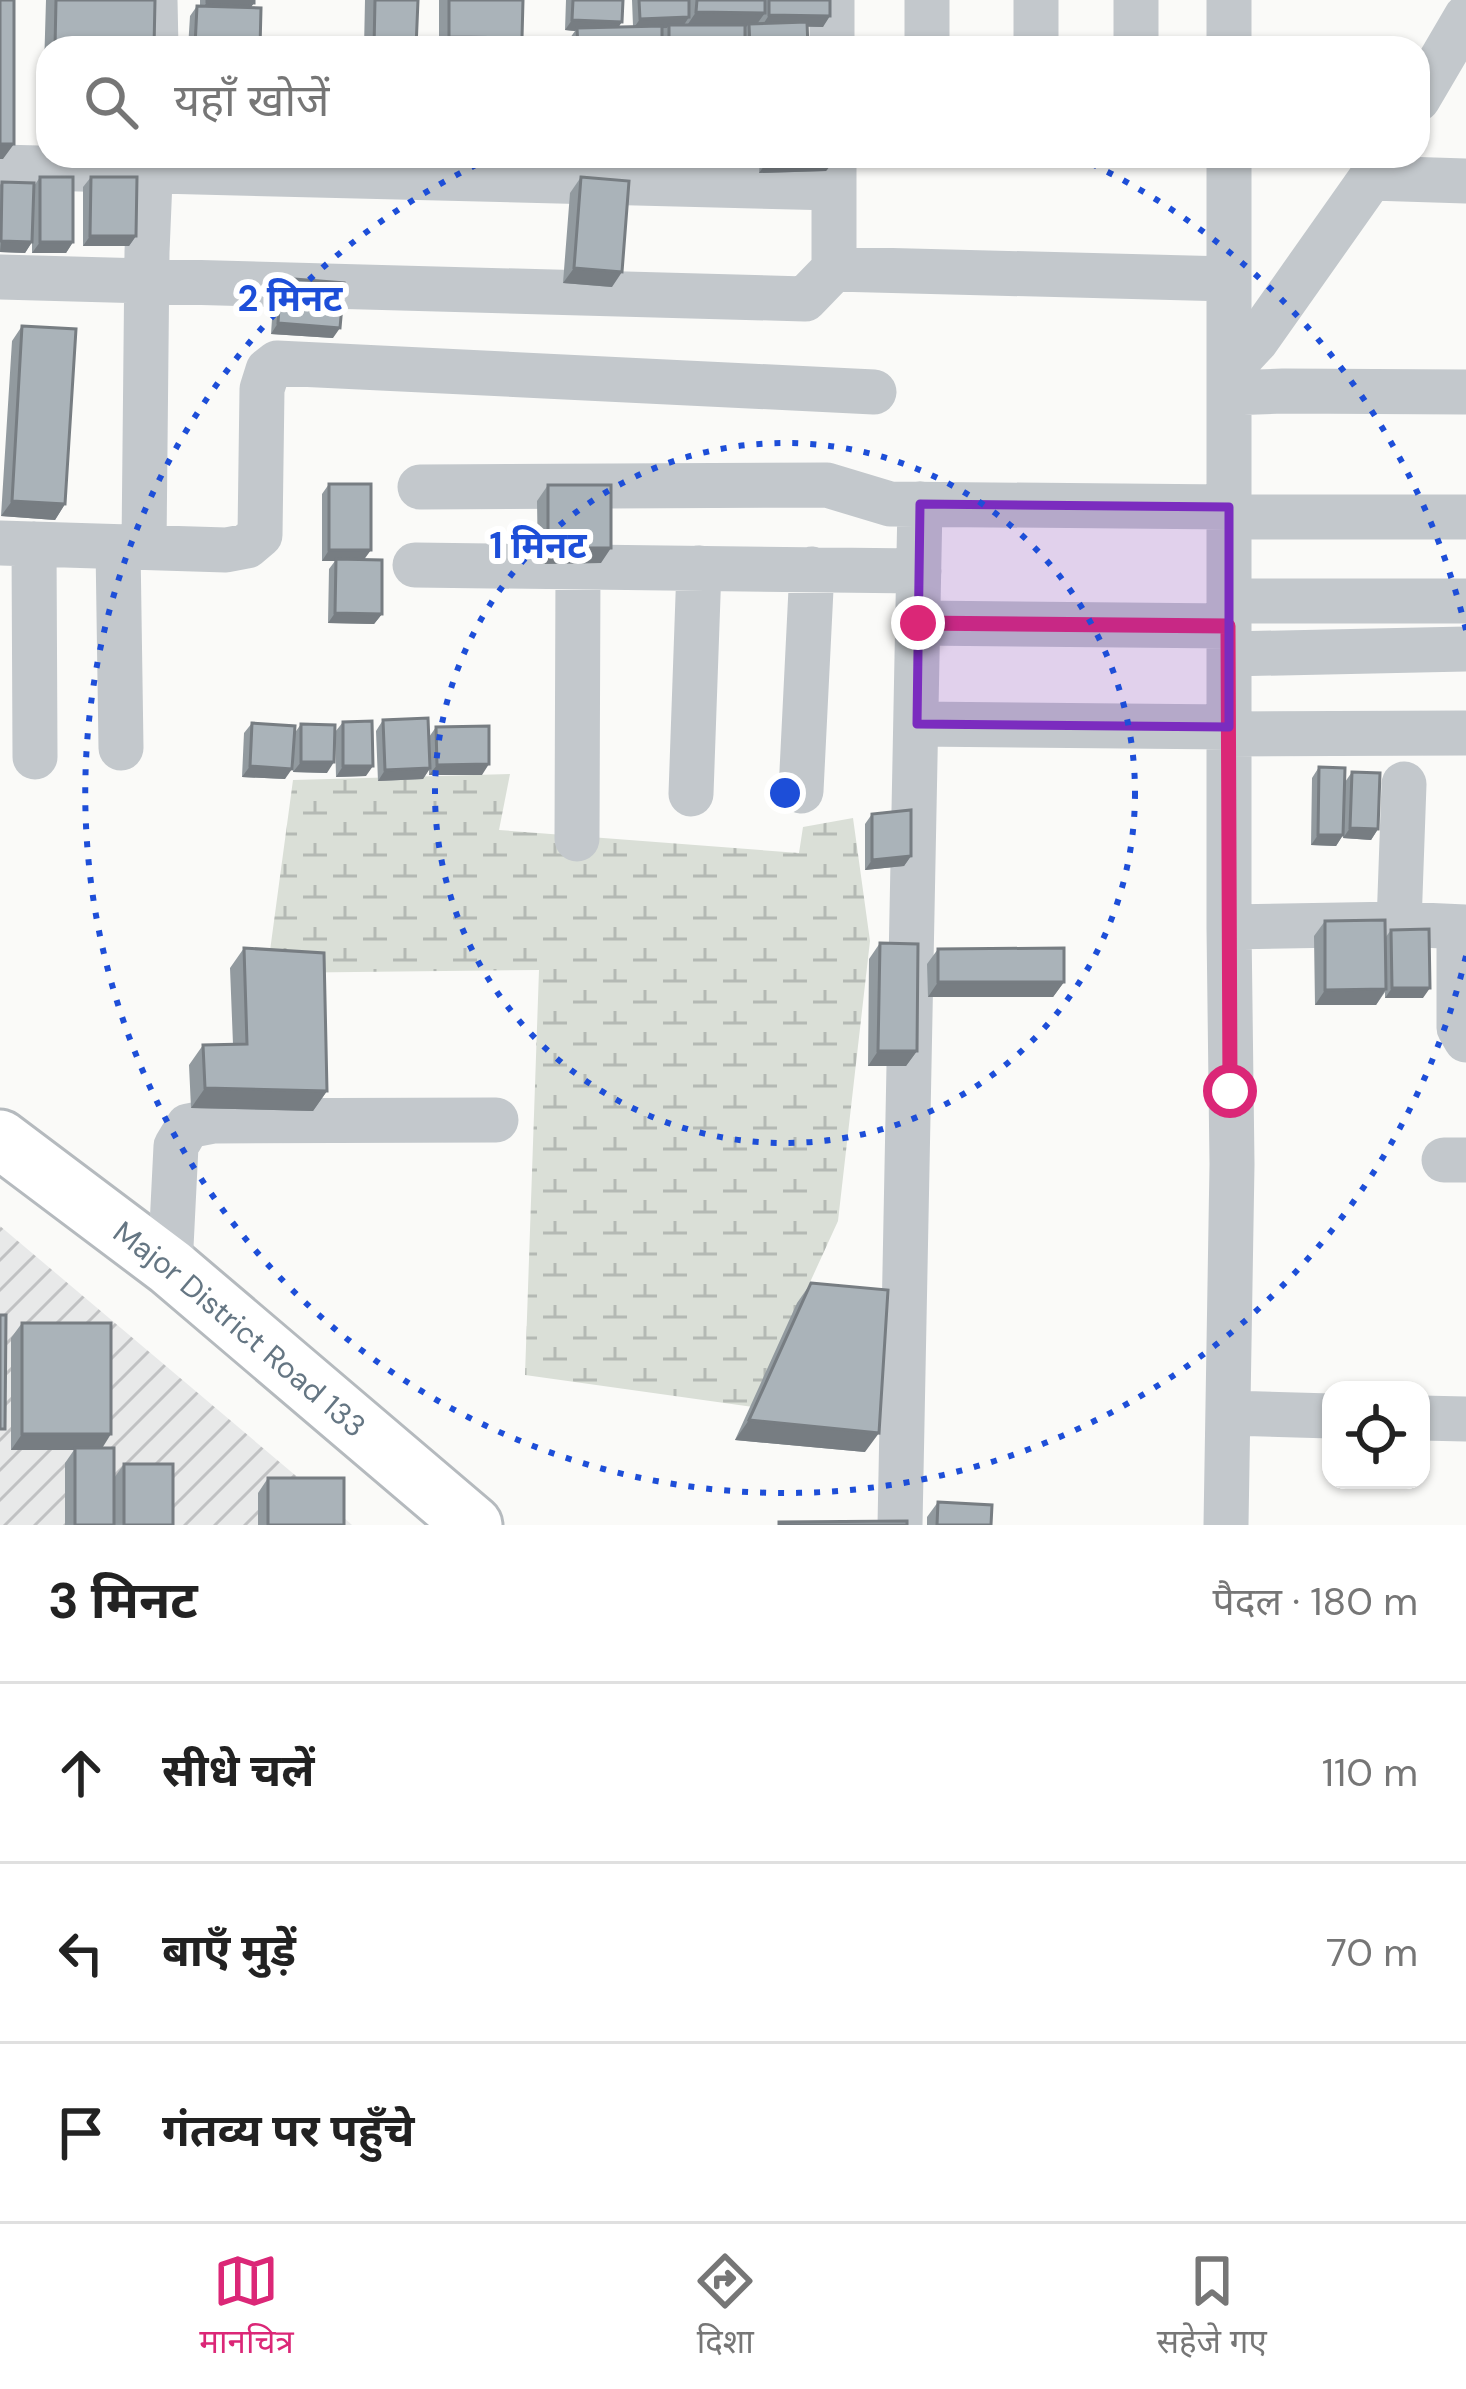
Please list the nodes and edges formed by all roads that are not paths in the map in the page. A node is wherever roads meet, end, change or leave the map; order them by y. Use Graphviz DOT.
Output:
graph roads {
  1 [pos="155,0"];
  2 [pos="832,0"];
  3 [pos="927,0"];
  4 [pos="1036,0"];
  5 [pos="1136,0"];
  6 [pos="1229,0"];
  7 [pos="1466,17"];
  8 [pos="155,36"];
  9 [pos="832,36"];
  10 [pos="927,36"];
  11 [pos="1036,36"];
  12 [pos="1136,36"];
  13 [pos="1229,36"];
  14 [pos="1430,71"];
  15 [pos="0,166"];
  16 [pos="36,166"];
  17 [pos="150,168"];
  18 [pos="492,168"];
  19 [pos="1228,168"];
  20 [pos="1377,168"];
  21 [pos="1384,168"];
  22 [pos="834,172"];
  23 [pos="1466,181"];
  24 [pos="834,269"];
  25 [pos="0,277"];
  26 [pos="1228,279"];
  27 [pos="147,281"];
  28 [pos="1228,382"];
  29 [pos="874,392"];
  30 [pos="1466,392"];
  31 [pos="420,487"];
  32 [pos="920,504"];
  33 [pos="1228,512"];
  34 [pos="1466,517"];
  35 [pos="17,543"];
  36 [pos="131,547"];
  37 [pos="415,565"];
  38 [pos="578,567"];
  39 [pos="699,568"];
  40 [pos="812,569"];
  41 [pos="919,571"];
  42 [pos="1466,601"];
  43 [pos="918,623"];
  44 [pos="1228,627"];
  45 [pos="1466,649"];
  46 [pos="916,724"];
  47 [pos="1228,730"];
  48 [pos="1466,733"];
  49 [pos="121,748"];
  50 [pos="35,757"];
  51 [pos="1404,784"];
  52 [pos="801,791"];
  53 [pos="691,794"];
  54 [pos="577,839"];
  55 [pos="1400,924"];
  56 [pos="1228,927"];
  57 [pos="1463,927"];
  58 [pos="1466,1040"];
  59 [pos="496,1120"];
  60 [pos="0,1138"];
  61 [pos="170,1267"];
  62 [pos="1229,1413"];
  63 [pos="1322,1416"];
  64 [pos="1430,1418"];
  65 [pos="1466,1419"];
  66 [pos="472,1525"];
  67 [pos="900,1525"];
  68 [pos="1226,1525"];
  1 -- 8 [label="street"];
  2 -- 9 [label="street"];
  3 -- 10 [label="street"];
  4 -- 11 [label="street"];
  5 -- 12 [label="street"];
  6 -- 13 [label="street"];
  7 -- 14 [label="street"];
  15 -- 16 [label="street"];
  17 -- 27 [label="street"];
  18 -- 22 [label="street"];
  19 -- 26 [label="street"];
  20 -- 28 [label="street"];
  21 -- 23 [label="street"];
  22 -- 24 [label="street"];
  24 -- 26 [label="street"];
  24 -- 27 [label="street"];
  25 -- 27 [label="street"];
  26 -- 28 [label="street"];
  27 -- 36 [label="street"];
  28 -- 30 [label="street"];
  28 -- 33 [label="street"];
  29 -- 36 [label="street"];
  31 -- 32 [label="street"];
  32 -- 33 [label="street"];
  32 -- 41 [label="street"];
  33 -- 34 [label="street"];
  33 -- 44 [label="street"];
  35 -- 36 [label="street"];
  35 -- 50 [label="street"];
  36 -- 49 [label="street"];
  37 -- 38 [label="street"];
  38 -- 39 [label="street"];
  38 -- 54 [label="street"];
  39 -- 40 [label="street"];
  39 -- 53 [label="street"];
  40 -- 41 [label="street"];
  40 -- 52 [label="street"];
  41 -- 43 [label="street"];
  42 -- 44 [label="street"];
  43 -- 44 [label="street"];
  43 -- 46 [label="street"];
  44 -- 45 [label="street"];
  44 -- 47 [label="street"];
  46 -- 47 [label="street"];
  46 -- 67 [label="street"];
  47 -- 48 [label="street"];
  47 -- 56 [label="street"];
  51 -- 55 [label="street"];
  55 -- 56 [label="street"];
  55 -- 57 [label="street"];
  56 -- 62 [label="street"];
  57 -- 58 [label="street"];
  59 -- 61 [label="street"];
  60 -- 61 [label="main road, Major District Road 133"];
  61 -- 66 [label="main road, Major District Road 133"];
  62 -- 63 [label="street"];
  62 -- 68 [label="street"];
  64 -- 65 [label="street"];
}
